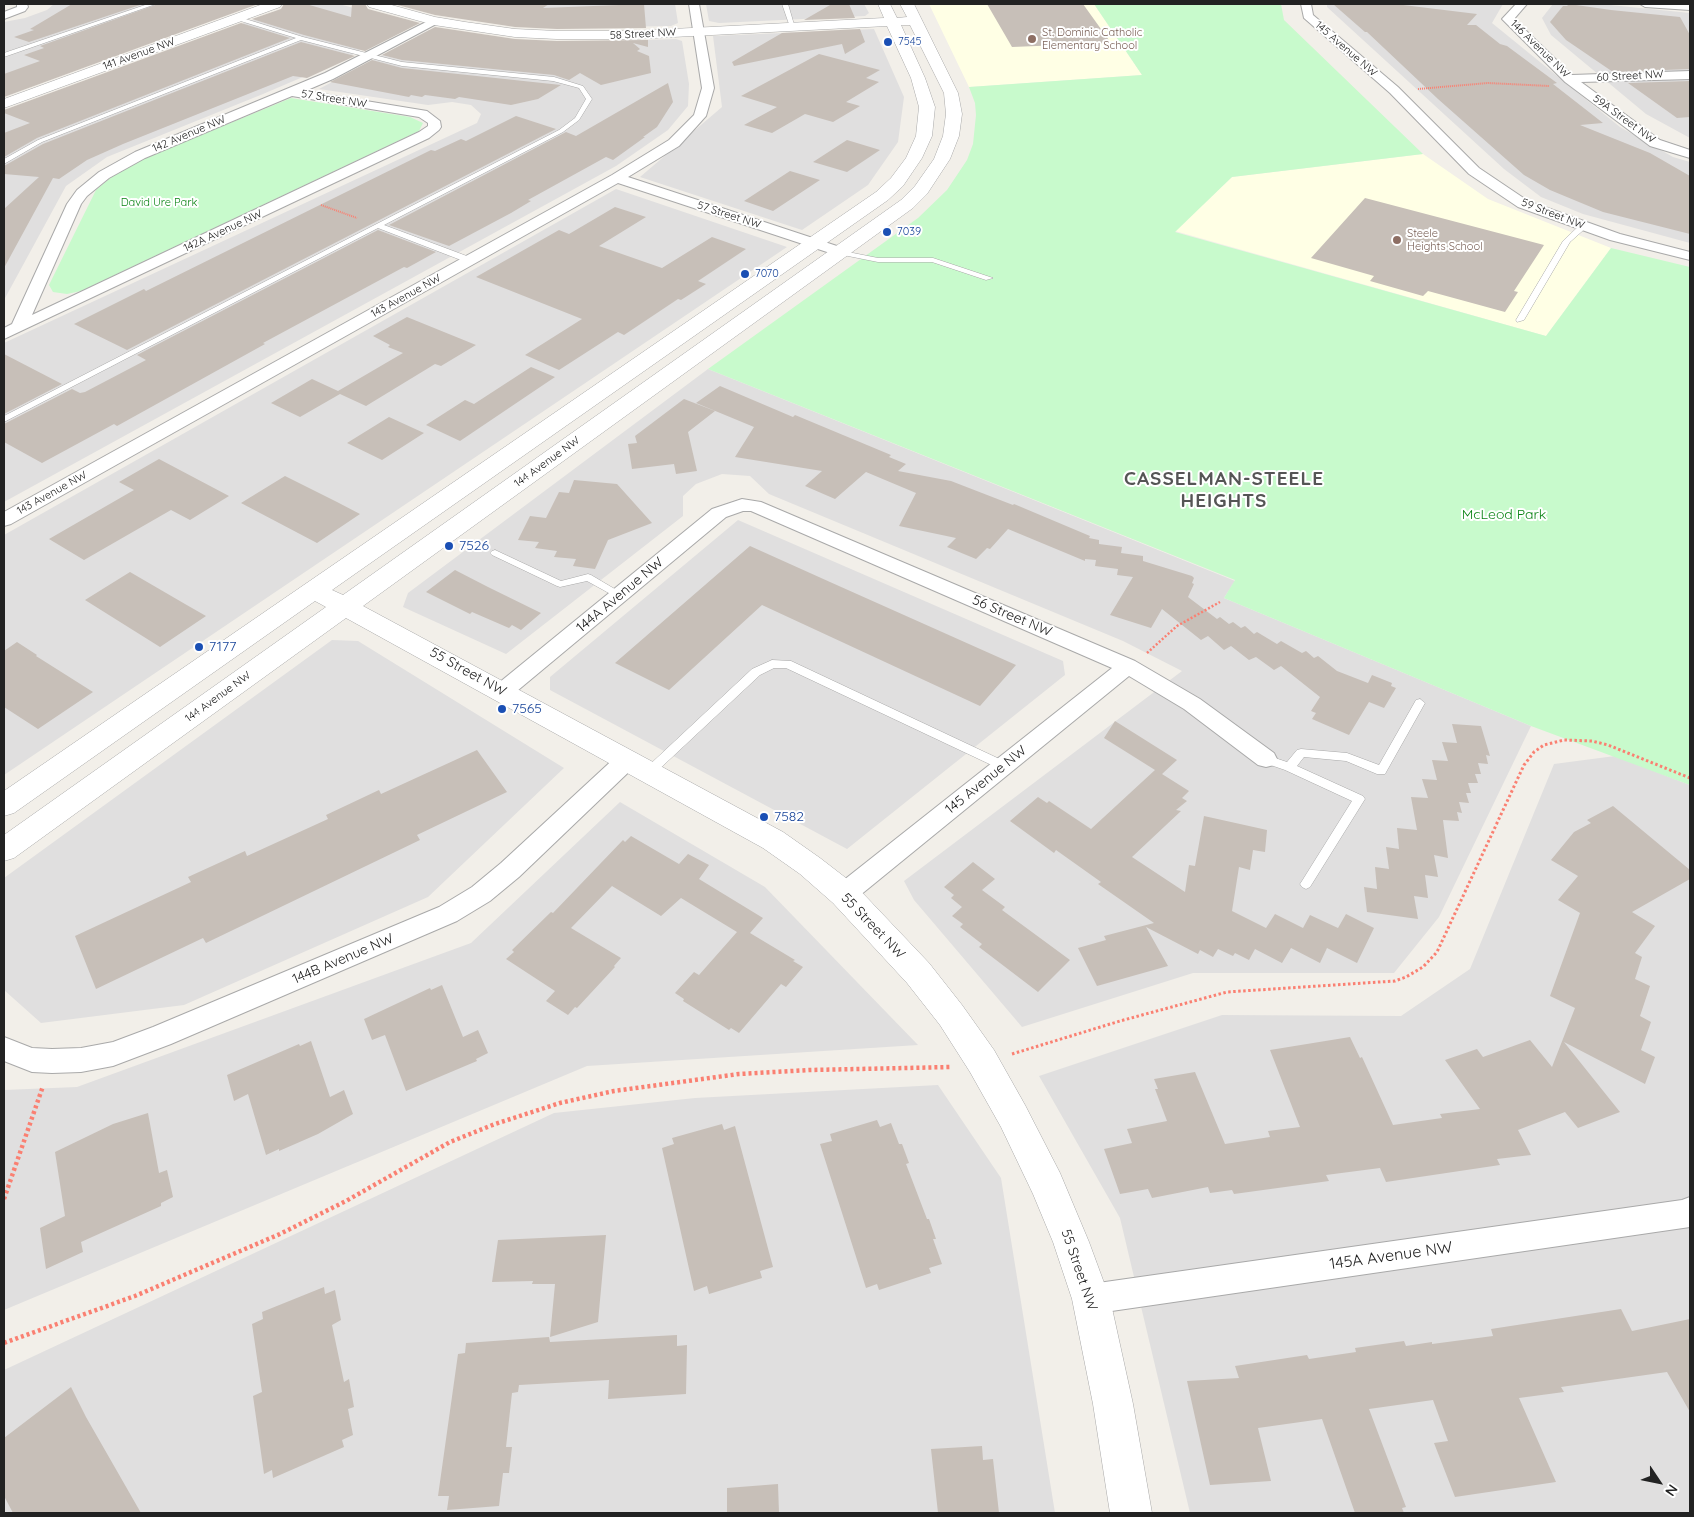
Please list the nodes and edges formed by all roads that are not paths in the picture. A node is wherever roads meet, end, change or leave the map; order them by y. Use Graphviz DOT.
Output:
graph roads {
  1 [pos="153,4"];
  2 [pos="275,4"];
  3 [pos="374,4"];
  4 [pos="694,4"];
  5 [pos="785,4"];
  6 [pos="884,4"];
  7 [pos="907,4"];
  8 [pos="1306,4"];
  9 [pos="1522,4"];
  10 [pos="1644,4"];
  11 [pos="23,5"];
  12 [pos="1690,7"];
  13 [pos="4,16"];
  14 [pos="236,18"];
  15 [pos="434,20"];
  16 [pos="915,20"];
  17 [pos="892,22"];
  18 [pos="793,27"];
  19 [pos="698,31"];
  20 [pos="301,38"];
  21 [pos="4,55"];
  22 [pos="369,55"];
  23 [pos="1690,75"];
  24 [pos="1569,79"];
  25 [pos="1394,90"];
  26 [pos="1585,90"];
  27 [pos="291,92"];
  28 [pos="4,104"];
  29 [pos="434,121"];
  30 [pos="1690,154"];
  31 [pos="4,162"];
  32 [pos="617,178"];
  33 [pos="379,226"];
  34 [pos="1584,226"];
  35 [pos="815,244"];
  36 [pos="841,252"];
  37 [pos="1690,256"];
  38 [pos="469,260"];
  39 [pos="990,278"];
  40 [pos="1520,320"];
  41 [pos="19,327"];
  42 [pos="4,334"];
  43 [pos="4,419"];
  44 [pos="742,505"];
  45 [pos="4,520"];
  46 [pos="495,553"];
  47 [pos="314,590"];
  48 [pos="620,594"];
  49 [pos="346,606"];
  50 [pos="1128,666"];
  51 [pos="503,692"];
  52 [pos="1420,703"];
  53 [pos="1266,760"];
  54 [pos="638,766"];
  55 [pos="1004,766"];
  56 [pos="1289,767"];
  57 [pos="4,805"];
  58 [pos="4,850"];
  59 [pos="1306,884"];
  60 [pos="844,894"];
  61 [pos="8,1051"];
  62 [pos="1690,1211"];
  63 [pos="1091,1299"];
  64 [pos="1132,1513"];
  1 -- 21 [label="lane"];
  2 -- 14 [label="street, 141 Avenue NW"];
  3 -- 15 [label="street, 58 Street NW"];
  4 -- 19 [label="street, 143 Avenue NW"];
  5 -- 18 [label="lane"];
  6 -- 17 [label="street"];
  7 -- 16 [label="street, 144 Avenue NW"];
  8 -- 25 [label="street, 145 Avenue NW"];
  9 -- 24 [label="street, 146 Avenue NW"];
  10 -- 12 [label="street"];
  11 -- 13 [label="street"];
  14 -- 20 [label="lane"];
  14 -- 28 [label="street, 141 Avenue NW"];
  15 -- 19 [label="street, 58 Street NW"];
  15 -- 22 [label="street, 142 Avenue NW"];
  16 -- 17 [label="street, 58 Street NW"];
  16 -- 36 [label="street, 144 Avenue NW"];
  17 -- 18 [label="street, 58 Street NW"];
  17 -- 35 [label="street"];
  18 -- 19 [label="street, 58 Street NW"];
  19 -- 32 [label="street, 143 Avenue NW"];
  20 -- 22 [label="lane"];
  20 -- 31 [label="lane"];
  22 -- 27 [label="street, 142 Avenue NW"];
  22 -- 33 [label="lane"];
  23 -- 24 [label="street, 60 Street NW"];
  24 -- 26 [label="street, 146 Avenue NW"];
  25 -- 34 [label="street, 59 Street NW"];
  26 -- 30 [label="street, 59A Street NW"];
  27 -- 29 [label="street, 57 Street NW"];
  27 -- 41 [label="street, 142 Avenue NW"];
  29 -- 41 [label="street, 142A Avenue NW"];
  32 -- 35 [label="street, 57 Street NW"];
  32 -- 38 [label="street, 143 Avenue NW"];
  33 -- 38 [label="lane"];
  33 -- 43 [label="lane"];
  34 -- 37 [label="street, 59 Street NW"];
  34 -- 40 [label="lane"];
  35 -- 36 [label="street, 57 Street NW"];
  35 -- 47 [label="street"];
  36 -- 39 [label="lane"];
  36 -- 49 [label="street, 144 Avenue NW"];
  38 -- 45 [label="street, 143 Avenue NW"];
  41 -- 42 [label="street, 142A Avenue NW"];
  44 -- 48 [label="street, 144A Avenue NW"];
  44 -- 50 [label="street, 56 Street NW"];
  46 -- 48 [label="lane"];
  47 -- 49 [label="street, 55 Street NW"];
  47 -- 57 [label="street"];
  48 -- 51 [label="street, 144A Avenue NW"];
  49 -- 51 [label="street, 55 Street NW"];
  49 -- 58 [label="street, 144 Avenue NW"];
  50 -- 53 [label="street, 56 Street NW"];
  50 -- 55 [label="street, 145 Avenue NW"];
  51 -- 54 [label="street, 55 Street NW"];
  52 -- 56 [label="lane"];
  53 -- 56 [label="lane"];
  54 -- 55 [label="lane"];
  54 -- 60 [label="street, 55 Street NW"];
  54 -- 61 [label="street, 144B Avenue NW"];
  55 -- 60 [label="street, 145 Avenue NW"];
  56 -- 59 [label="lane"];
  60 -- 63 [label="street, 55 Street NW"];
  62 -- 63 [label="street, 145A Avenue NW"];
  63 -- 64 [label="street, 55 Street NW"];
}
